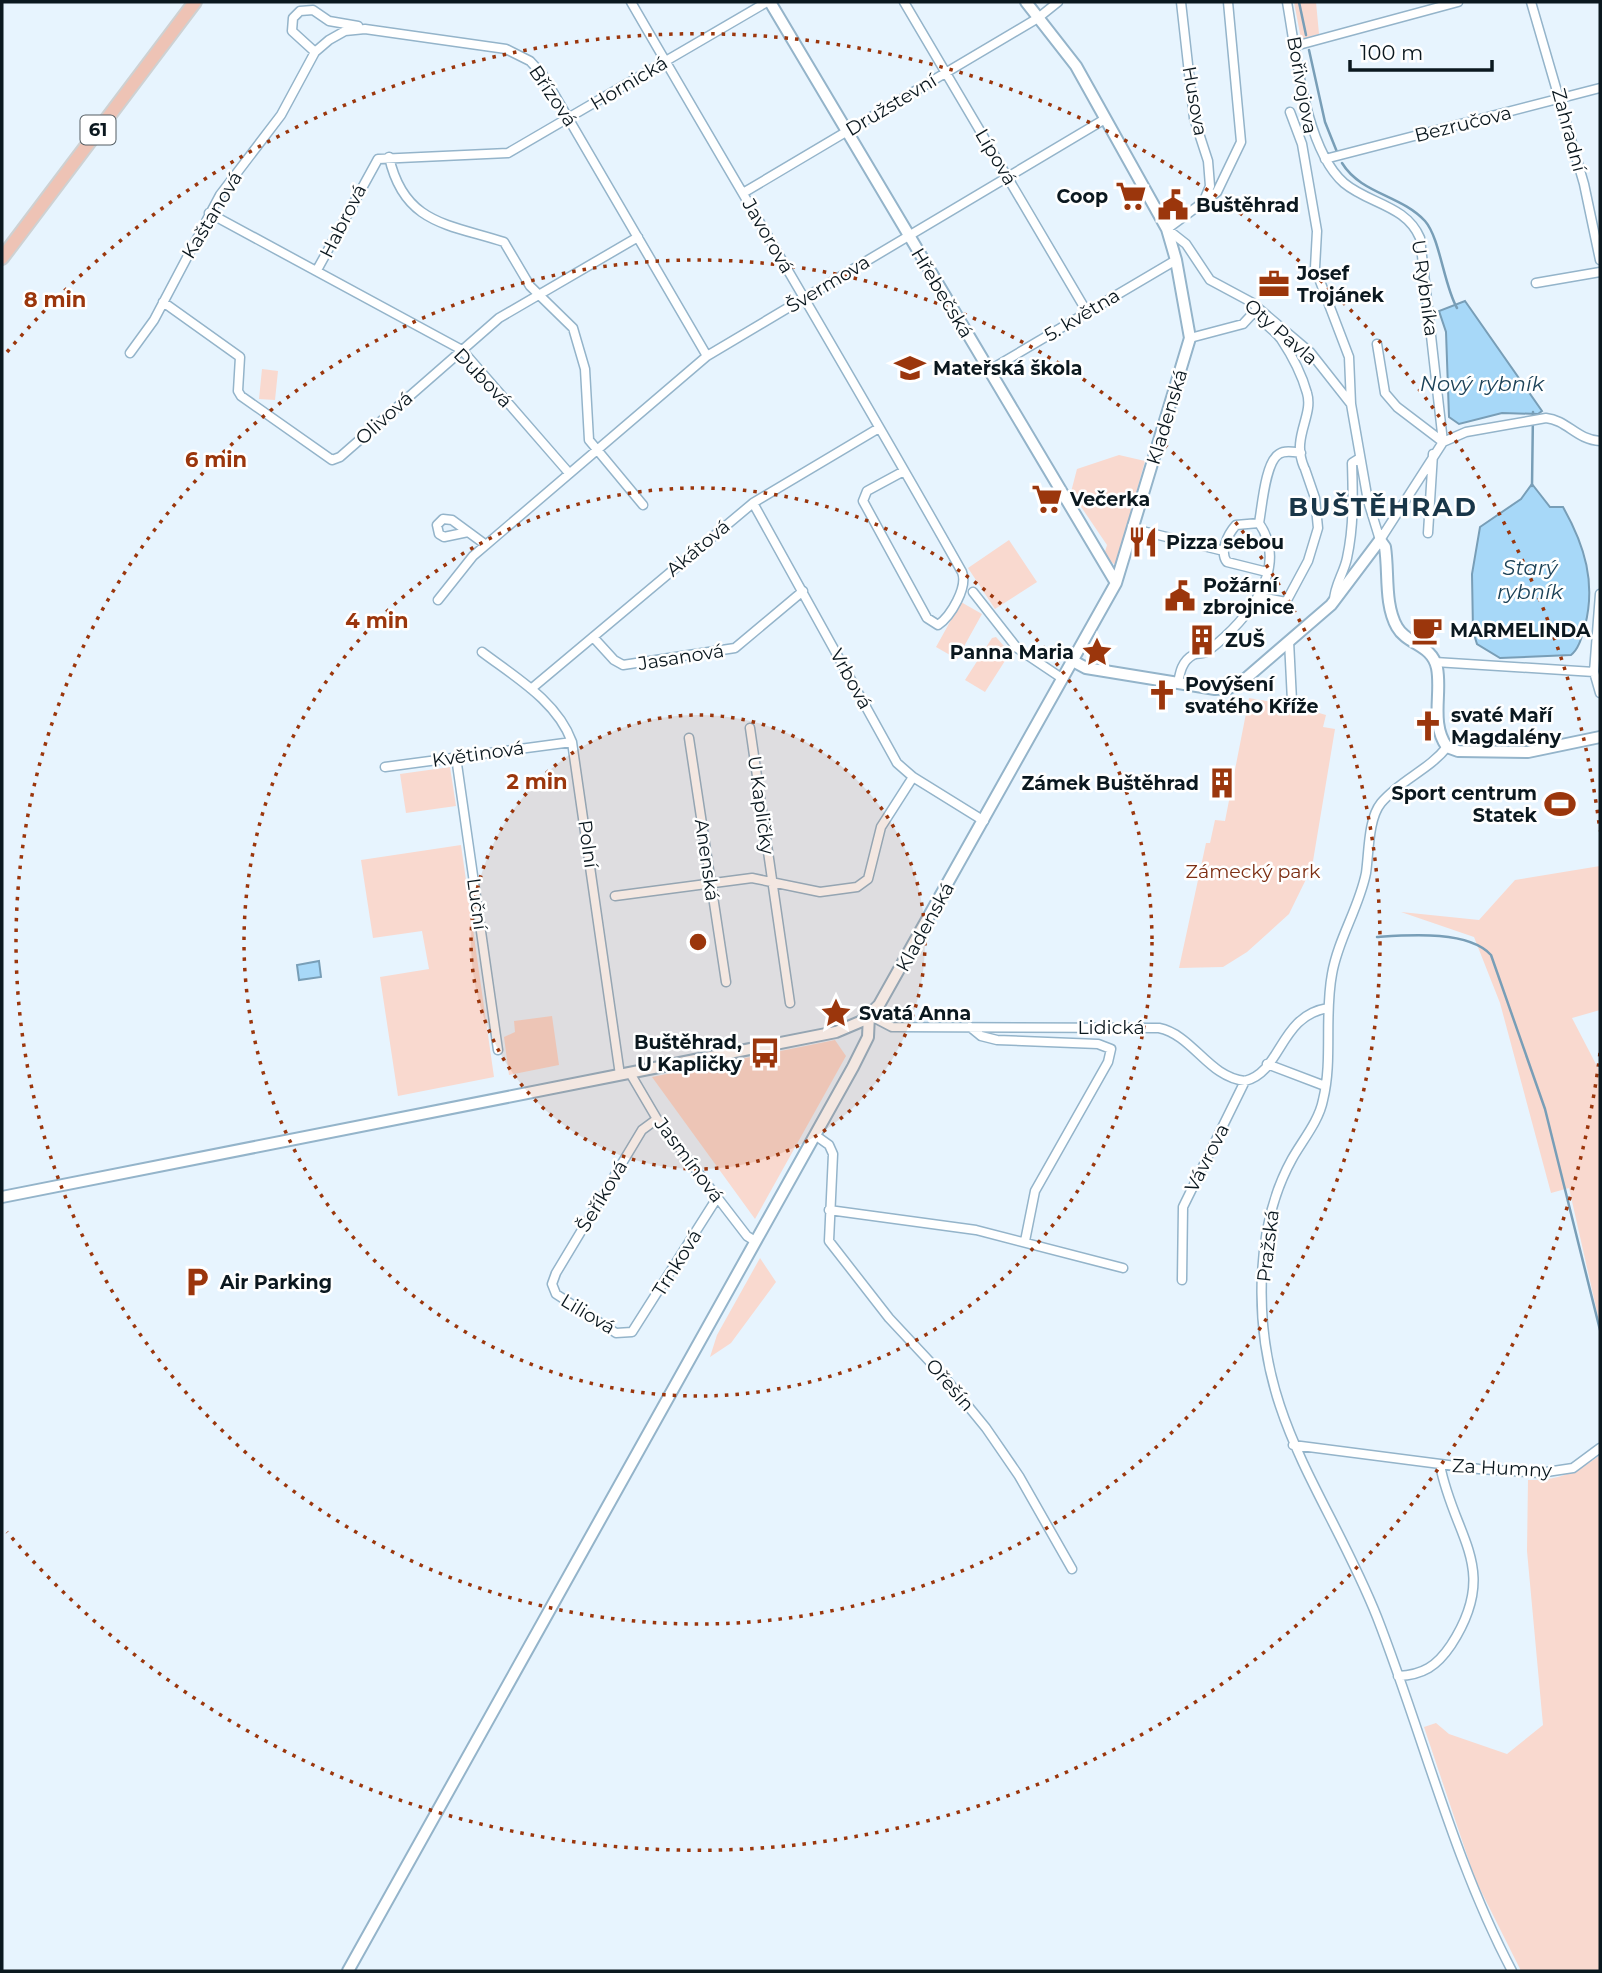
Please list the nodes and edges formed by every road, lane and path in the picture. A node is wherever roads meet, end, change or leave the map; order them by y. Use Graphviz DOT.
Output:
graph roads {
  1 [pos="195,2"];
  2 [pos="631,2"];
  3 [pos="769,2"];
  4 [pos="904,2"];
  5 [pos="1026,2"];
  6 [pos="1058,2"];
  7 [pos="1181,2"];
  8 [pos="1228,2"];
  9 [pos="1287,2"];
  10 [pos="1458,2"];
  11 [pos="1531,2"];
  12 [pos="1038,18"];
  13 [pos="371,29"];
  14 [pos="1295,46"];
  15 [pos="316,52"];
  16 [pos="666,62"];
  17 [pos="946,73"];
  18 [pos="299,81"];
  19 [pos="1600,88"];
  20 [pos="1560,98"];
  21 [pos="1290,111"];
  22 [pos="569,119"];
  23 [pos="1105,119"];
  24 [pos="847,132"];
  25 [pos="1316,141"];
  26 [pos="1302,144"];
  27 [pos="388,157"];
  28 [pos="1325,159"];
  29 [pos="1007,177"];
  30 [pos="743,193"];
  31 [pos="1205,198"];
  32 [pos="209,213"];
  33 [pos="1167,229"];
  34 [pos="908,236"];
  35 [pos="638,237"];
  36 [pos="2,258"];
  37 [pos="1176,260"];
  38 [pos="1600,260"];
  39 [pos="317,270"];
  40 [pos="1600,272"];
  41 [pos="1536,283"];
  42 [pos="540,294"];
  43 [pos="805,298"];
  44 [pos="163,302"];
  45 [pos="1256,310"];
  46 [pos="1087,312"];
  47 [pos="1190,338"];
  48 [pos="1377,344"];
  49 [pos="462,350"];
  50 [pos="130,353"];
  51 [pos="707,356"];
  52 [pos="988,371"];
  53 [pos="1351,404"];
  54 [pos="879,428"];
  55 [pos="1600,441"];
  56 [pos="1443,442"];
  57 [pos="596,451"];
  58 [pos="1301,453"];
  59 [pos="1433,454"];
  60 [pos="1360,458"];
  61 [pos="904,471"];
  62 [pos="569,474"];
  63 [pos="753,503"];
  64 [pos="643,505"];
  65 [pos="1259,523"];
  66 [pos="1134,529"];
  67 [pos="468,532"];
  68 [pos="1429,533"];
  69 [pos="1380,540"];
  70 [pos="486,545"];
  71 [pos="1224,551"];
  72 [pos="1267,572"];
  73 [pos="1116,583"];
  74 [pos="803,591"];
  75 [pos="973,592"];
  76 [pos="1600,594"];
  77 [pos="1260,597"];
  78 [pos="438,600"];
  79 [pos="1334,601"];
  80 [pos="593,637"];
  81 [pos="1289,641"];
  82 [pos="482,652"];
  83 [pos="1073,661"];
  84 [pos="1435,662"];
  85 [pos="1594,672"];
  86 [pos="1063,679"];
  87 [pos="1178,683"];
  88 [pos="531,689"];
  89 [pos="1600,693"];
  90 [pos="1292,701"];
  91 [pos="750,728"];
  92 [pos="1600,737"];
  93 [pos="690,738"];
  94 [pos="572,741"];
  95 [pos="1447,747"];
  96 [pos="456,757"];
  97 [pos="385,767"];
  98 [pos="913,777"];
  99 [pos="984,821"];
  100 [pos="772,881"];
  101 [pos="711,883"];
  102 [pos="615,896"];
  103 [pos="726,982"];
  104 [pos="790,1003"];
  105 [pos="1328,1008"];
  106 [pos="869,1015"];
  107 [pos="970,1027"];
  108 [pos="498,1050"];
  109 [pos="1267,1064"];
  110 [pos="625,1074"];
  111 [pos="1245,1081"];
  112 [pos="1325,1086"];
  113 [pos="657,1119"];
  114 [pos="815,1135"];
  115 [pos="2,1197"];
  116 [pos="717,1198"];
  117 [pos="829,1210"];
  118 [pos="755,1241"];
  119 [pos="1025,1241"];
  120 [pos="1123,1268"];
  121 [pos="553,1279"];
  122 [pos="1182,1280"];
  123 [pos="635,1329"];
  124 [pos="1293,1445"];
  125 [pos="1600,1448"];
  126 [pos="1440,1465"];
  127 [pos="1072,1569"];
  128 [pos="1398,1676"];
  129 [pos="348,1971"];
  130 [pos="1512,1971"];
  1 -- 36 [label="main road, 61"];
  2 -- 16 [label="street, Javorová"];
  3 -- 16 [label="street, Hornická"];
  3 -- 24 [label="street, Hřebečská"];
  4 -- 17 [label="street, Lípová"];
  5 -- 12 [label="street, Kladenská"];
  6 -- 12 [label="street"];
  7 -- 31 [label="street, Husova"];
  8 -- 31 [label="street"];
  9 -- 14 [label="street, Bořivojova"];
  10 -- 14 [label="street"];
  11 -- 20 [label="street, Zahradní"];
  12 -- 17 [label="street, Družstevní"];
  12 -- 23 [label="street, Kladenská"];
  13 -- 15 [label="street, Břízová"];
  13 -- 15 [label="street"];
  13 -- 22 [label="street, Břízová"];
  14 -- 25 [label="street, Bořivojova"];
  15 -- 18 [label="street, Břízová"];
  16 -- 22 [label="street, Hornická"];
  16 -- 30 [label="street, Javorová"];
  17 -- 24 [label="street, Družstevní"];
  17 -- 29 [label="street, Lípová"];
  18 -- 32 [label="street, Kaštanová"];
  19 -- 20 [label="street, Bezručova"];
  20 -- 28 [label="street, Bezručova"];
  20 -- 38 [label="street, Zahradní"];
  21 -- 26 [label="street"];
  22 -- 27 [label="street, Hornická"];
  22 -- 35 [label="street, Břízová"];
  23 -- 29 [label="street, Švermova"];
  23 -- 33 [label="street, Kladenská"];
  24 -- 30 [label="street, Družstevní"];
  24 -- 34 [label="street, Hřebečská"];
  25 -- 26 [label="street, Bořivojova"];
  25 -- 28 [label="street, U Rybníka"];
  26 -- 53 [label="street, Bořivojova"];
  27 -- 39 [label="street, Habrová"];
  27 -- 42 [label="street, Habrová"];
  28 -- 56 [label="street, U Rybníka"];
  29 -- 34 [label="street, Švermova"];
  29 -- 46 [label="street, Lípová"];
  30 -- 43 [label="street, Javorová"];
  31 -- 33 [label="street"];
  32 -- 39 [label="street, Dubová"];
  32 -- 44 [label="street, Kaštanová"];
  33 -- 37 [label="street, Kladenská"];
  33 -- 45 [label="street, Oty Pavla"];
  34 -- 43 [label="street, Švermova"];
  34 -- 52 [label="street, Hřebečská"];
  35 -- 42 [label="street, Olivová"];
  35 -- 51 [label="street, Břízová"];
  37 -- 46 [label="street, 5. května"];
  37 -- 47 [label="street, Kladenská"];
  39 -- 49 [label="street, Dubová"];
  40 -- 41 [label="street"];
  42 -- 49 [label="street, Olivová"];
  42 -- 57 [label="street, Habrová"];
  43 -- 51 [label="street, Švermova"];
  43 -- 54 [label="street, Javorová"];
  44 -- 49 [label="street, Olivová"];
  44 -- 50 [label="street, Kaštanová"];
  45 -- 47 [label="street"];
  45 -- 53 [label="street, Oty Pavla"];
  45 -- 58 [label="street"];
  46 -- 52 [label="street, 5. května"];
  47 -- 66 [label="street, Kladenská"];
  48 -- 56 [label="street"];
  49 -- 62 [label="street, Dubová"];
  51 -- 57 [label="street, Švermova"];
  52 -- 73 [label="street, Hřebečská"];
  53 -- 60 [label="street, Oty Pavla"];
  54 -- 61 [label="street, Javorová"];
  54 -- 63 [label="street, Akátová"];
  55 -- 56 [label="street"];
  56 -- 59 [label="street"];
  57 -- 62 [label="street, Švermova"];
  57 -- 64 [label="street"];
  58 -- 65 [label="street"];
  58 -- 77 [label="street"];
  59 -- 68 [label="street"];
  59 -- 69 [label="street"];
  60 -- 69 [label="street, Oty Pavla"];
  60 -- 79 [label="street"];
  61 -- 61 [label="street, Javorová"];
  62 -- 70 [label="street"];
  63 -- 74 [label="street, Vrbová"];
  63 -- 80 [label="street, Akátová"];
  65 -- 71 [label="street"];
  65 -- 72 [label="street"];
  66 -- 71 [label="street"];
  66 -- 73 [label="street, Kladenská"];
  67 -- 70 [label="street"];
  69 -- 79 [label="street"];
  69 -- 84 [label="street"];
  70 -- 78 [label="street"];
  71 -- 72 [label="street"];
  72 -- 77 [label="street"];
  73 -- 83 [label="street, Kladenská"];
  74 -- 80 [label="street, Jasanová"];
  74 -- 98 [label="street, Vrbová"];
  75 -- 86 [label="street"];
  76 -- 85 [label="street"];
  77 -- 87 [label="street"];
  79 -- 81 [label="street"];
  80 -- 88 [label="street, Akátová"];
  81 -- 87 [label="street"];
  81 -- 90 [label="street"];
  82 -- 88 [label="street, Polní"];
  83 -- 86 [label="street, Kladenská"];
  83 -- 87 [label="street"];
  84 -- 85 [label="street"];
  84 -- 95 [label="street"];
  85 -- 89 [label="street"];
  86 -- 99 [label="street, Kladenská"];
  88 -- 94 [label="street, Polní"];
  91 -- 100 [label="street, U Kapličky"];
  92 -- 95 [label="street"];
  93 -- 101 [label="street, Anenská"];
  94 -- 96 [label="street, Květinová"];
  94 -- 110 [label="street, Polní"];
  95 -- 105 [label="street, Pražská"];
  96 -- 97 [label="street, Květinová"];
  96 -- 108 [label="street, Luční"];
  98 -- 99 [label="street, Vrbová"];
  98 -- 100 [label="street, U Kapličky"];
  99 -- 106 [label="street, Kladenská"];
  100 -- 101 [label="street, U Kapličky"];
  100 -- 104 [label="street, U Kapličky"];
  101 -- 102 [label="street, U Kapličky"];
  101 -- 103 [label="street, Anenská"];
  105 -- 109 [label="street"];
  105 -- 112 [label="street, Pražská"];
  106 -- 107 [label="street, Lidická"];
  106 -- 110 [label="street"];
  106 -- 114 [label="street"];
  107 -- 111 [label="street, Lidická"];
  107 -- 119 [label="street, Lidická"];
  109 -- 111 [label="street"];
  109 -- 112 [label="street"];
  110 -- 113 [label="street, Jasmínová"];
  110 -- 115 [label="street"];
  111 -- 122 [label="street, Vávrova"];
  112 -- 124 [label="street, Pražská"];
  113 -- 116 [label="street, Jasmínová"];
  113 -- 121 [label="street, Šeříková"];
  114 -- 117 [label="street, Ořešín"];
  114 -- 118 [label="street"];
  116 -- 118 [label="street, Jasmínová"];
  116 -- 123 [label="street, Trnková"];
  117 -- 119 [label="street"];
  117 -- 127 [label="street, Ořešín"];
  118 -- 129 [label="street"];
  119 -- 120 [label="street"];
  121 -- 123 [label="street, Liliová"];
  124 -- 126 [label="street, Za Humny"];
  124 -- 128 [label="street, Pražská"];
  125 -- 126 [label="street, Za Humny"];
  126 -- 128 [label="street, Za Humny"];
  128 -- 130 [label="street, Pražská"];
}
